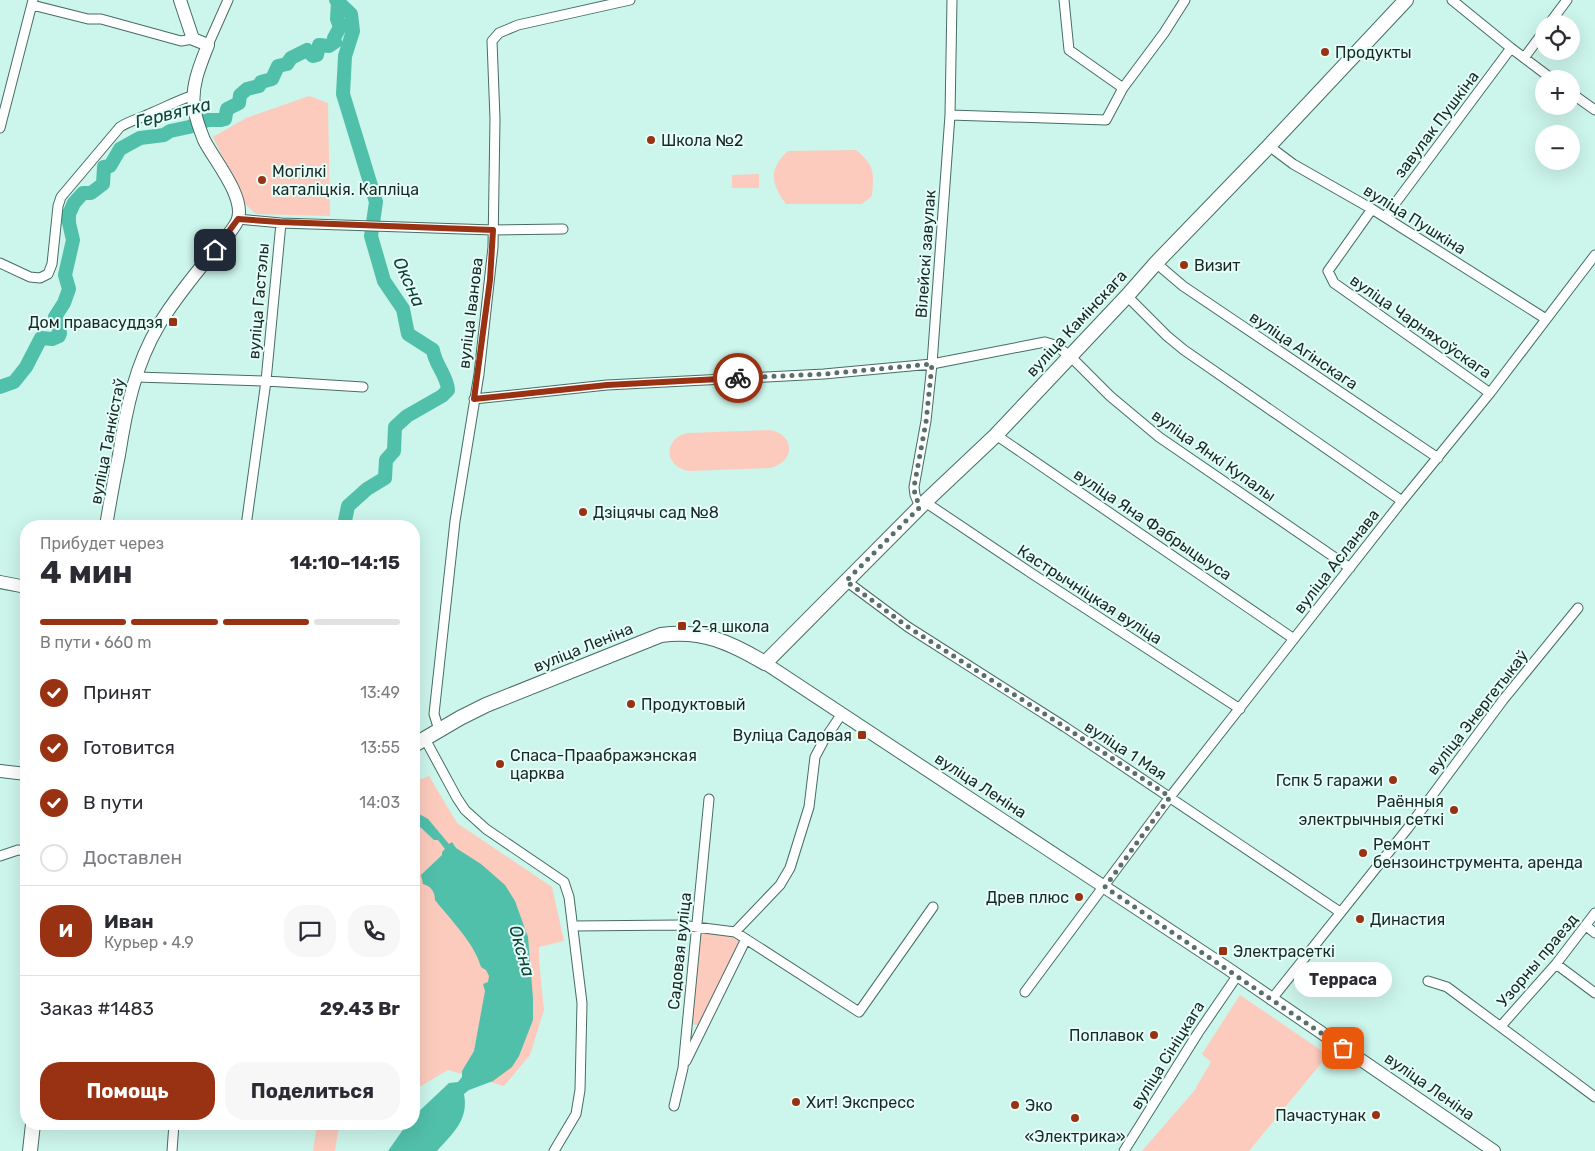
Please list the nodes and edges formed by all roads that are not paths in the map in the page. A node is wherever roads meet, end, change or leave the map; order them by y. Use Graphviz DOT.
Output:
graph roads {
  1 [pos="180,0"];
  2 [pos="228,0"];
  3 [pos="630,0"];
  4 [pos="952,0"];
  5 [pos="1064,0"];
  6 [pos="1184,0"];
  7 [pos="1406,0"];
  8 [pos="1452,0"];
  9 [pos="1568,0"];
  10 [pos="31,2"];
  11 [pos="1557,15"];
  12 [pos="193,39"];
  13 [pos="1535,43"];
  14 [pos="208,45"];
  15 [pos="1511,48"];
  16 [pos="1524,58"];
  17 [pos="1540,70"];
  18 [pos="1123,88"];
  19 [pos="194,95"];
  20 [pos="1580,99"];
  21 [pos="1595,110"];
  22 [pos="950,115"];
  23 [pos="0,128"];
  24 [pos="1269,146"];
  25 [pos="1372,209"];
  26 [pos="1385,217"];
  27 [pos="238,219"];
  28 [pos="280,222"];
  29 [pos="563,229"];
  30 [pos="493,230"];
  31 [pos="1595,255"];
  32 [pos="0,263"];
  33 [pos="1156,263"];
  34 [pos="1128,296"];
  35 [pos="1546,319"];
  36 [pos="1070,356"];
  37 [pos="932,364"];
  38 [pos="136,377"];
  39 [pos="266,381"];
  40 [pos="363,387"];
  41 [pos="1490,393"];
  42 [pos="474,399"];
  43 [pos="996,435"];
  44 [pos="1438,458"];
  45 [pos="1402,501"];
  46 [pos="923,505"];
  47 [pos="107,520"];
  48 [pos="247,520"];
  49 [pos="1350,568"];
  50 [pos="846,581"];
  51 [pos="0,582"];
  52 [pos="20,586"];
  53 [pos="1578,608"];
  54 [pos="1294,639"];
  55 [pos="765,664"];
  56 [pos="1240,709"];
  57 [pos="841,715"];
  58 [pos="439,730"];
  59 [pos="420,741"];
  60 [pos="420,743"];
  61 [pos="0,770"];
  62 [pos="20,773"];
  63 [pos="1170,797"];
  64 [pos="709,799"];
  65 [pos="20,850"];
  66 [pos="0,856"];
  67 [pos="1105,887"];
  68 [pos="933,907"];
  69 [pos="1340,912"];
  70 [pos="1595,912"];
  71 [pos="573,926"];
  72 [pos="1586,926"];
  73 [pos="697,927"];
  74 [pos="735,932"];
  75 [pos="1595,932"];
  76 [pos="746,939"];
  77 [pos="1556,964"];
  78 [pos="1237,976"];
  79 [pos="1428,981"];
  80 [pos="1026,992"];
  81 [pos="1595,993"];
  82 [pos="1271,1000"];
  83 [pos="1500,1026"];
  84 [pos="683,1068"];
  85 [pos="1595,1097"];
  86 [pos="674,1106"];
  87 [pos="32,1130"];
  88 [pos="174,1130"];
  89 [pos="30,1151"];
  90 [pos="172,1151"];
  91 [pos="554,1151"];
  92 [pos="1124,1151"];
  93 [pos="1494,1151"];
  1 -- 12 [label="main road"];
  2 -- 14 [label="street"];
  3 -- 30 [label="street, вуліца Іванова"];
  4 -- 22 [label="street, Вілейскі завулак"];
  5 -- 18 [label="street"];
  6 -- 18 [label="street"];
  7 -- 24 [label="main road, вуліца Камінскага"];
  8 -- 15 [label="street"];
  9 -- 11 [label="street"];
  10 -- 12 [label="street"];
  10 -- 23 [label="street"];
  12 -- 14 [label="main road"];
  13 -- 16 [label="street"];
  14 -- 19 [label="main road"];
  15 -- 16 [label="street"];
  15 -- 26 [label="street, завулак Пушкіна"];
  16 -- 17 [label="street"];
  18 -- 22 [label="street"];
  19 -- 27 [label="main road"];
  19 -- 32 [label="street"];
  20 -- 21 [label="street"];
  22 -- 37 [label="street, Вілейскі завулак"];
  24 -- 25 [label="street, вуліца Пушкіна"];
  24 -- 33 [label="main road, вуліца Камінскага"];
  25 -- 26 [label="street, вуліца Пушкіна"];
  25 -- 41 [label="street, вуліца Чарняхоўскага"];
  26 -- 35 [label="street, вуліца Пушкіна"];
  27 -- 28 [label="street"];
  27 -- 38 [label="main road, вуліца Танкістаў"];
  28 -- 30 [label="street"];
  28 -- 39 [label="street, вуліца Гастэлы"];
  29 -- 30 [label="street"];
  30 -- 42 [label="street, вуліца Іванова"];
  31 -- 35 [label="street, вуліца Асланава"];
  33 -- 34 [label="main road, вуліца Камінскага"];
  33 -- 44 [label="street, вуліца Агінскага"];
  34 -- 36 [label="main road, вуліца Камінскага"];
  34 -- 45 [label="street"];
  35 -- 41 [label="street, вуліца Асланава"];
  36 -- 37 [label="street, вуліца Янкі Купалы"];
  36 -- 43 [label="main road, вуліца Камінскага"];
  36 -- 49 [label="street, вуліца Янкі Купалы"];
  37 -- 42 [label="street, вуліца Янкі Купалы"];
  37 -- 46 [label="street, Вілейскі завулак"];
  38 -- 39 [label="street, вуліца Гастэлы"];
  38 -- 47 [label="main road, вуліца Танкістаў"];
  39 -- 40 [label="street, вуліца Гастэлы"];
  39 -- 48 [label="street, вуліца Гастэлы"];
  41 -- 44 [label="street, вуліца Асланава"];
  42 -- 58 [label="street, вуліца Іванова"];
  43 -- 46 [label="main road, вуліца Камінскага"];
  43 -- 54 [label="street, вуліца Яна Фабрыцыуса"];
  44 -- 45 [label="street, вуліца Асланава"];
  45 -- 49 [label="street, вуліца Асланава"];
  46 -- 50 [label="main road, вуліца Камінскага"];
  46 -- 56 [label="street, Кастрычніцкая вуліца"];
  49 -- 54 [label="street, вуліца Асланава"];
  50 -- 55 [label="main road, вуліца Камінскага"];
  50 -- 63 [label="street, вуліца 1 Мая"];
  51 -- 52 [label="main road"];
  53 -- 69 [label="street, вуліца Энергетыкаў"];
  54 -- 56 [label="street, вуліца Асланава"];
  55 -- 57 [label="main road, вуліца Леніна"];
  55 -- 58 [label="main road, вуліца Леніна"];
  56 -- 63 [label="street, вуліца Асланава"];
  57 -- 67 [label="main road, вуліца Леніна"];
  57 -- 74 [label="street"];
  58 -- 59 [label="main road, вуліца Леніна"];
  60 -- 71 [label="street"];
  61 -- 62 [label="main road"];
  63 -- 67 [label="street, вуліца Асланава"];
  63 -- 69 [label="street, вуліца 1 Мая"];
  64 -- 73 [label="street, Садовая вуліца"];
  65 -- 66 [label="street"];
  67 -- 78 [label="main road, вуліца Леніна"];
  67 -- 80 [label="street, вуліца Асланава"];
  68 -- 76 [label="street"];
  69 -- 82 [label="street, вуліца Энергетыкаў"];
  70 -- 72 [label="street, Узорны праезд"];
  71 -- 73 [label="street"];
  71 -- 91 [label="street"];
  72 -- 75 [label="street"];
  72 -- 77 [label="street, Узорны праезд"];
  73 -- 74 [label="street"];
  73 -- 84 [label="street, Садовая вуліца"];
  74 -- 76 [label="street"];
  76 -- 84 [label="street"];
  77 -- 81 [label="street"];
  77 -- 83 [label="street, Узорны праезд"];
  78 -- 82 [label="main road, вуліца Леніна"];
  78 -- 92 [label="street, вуліца Сініцкага"];
  79 -- 83 [label="street"];
  82 -- 93 [label="main road, вуліца Леніна"];
  83 -- 85 [label="street"];
  84 -- 86 [label="street, Садовая вуліца"];
  87 -- 89 [label="main road"];
  88 -- 90 [label="street"];
}
